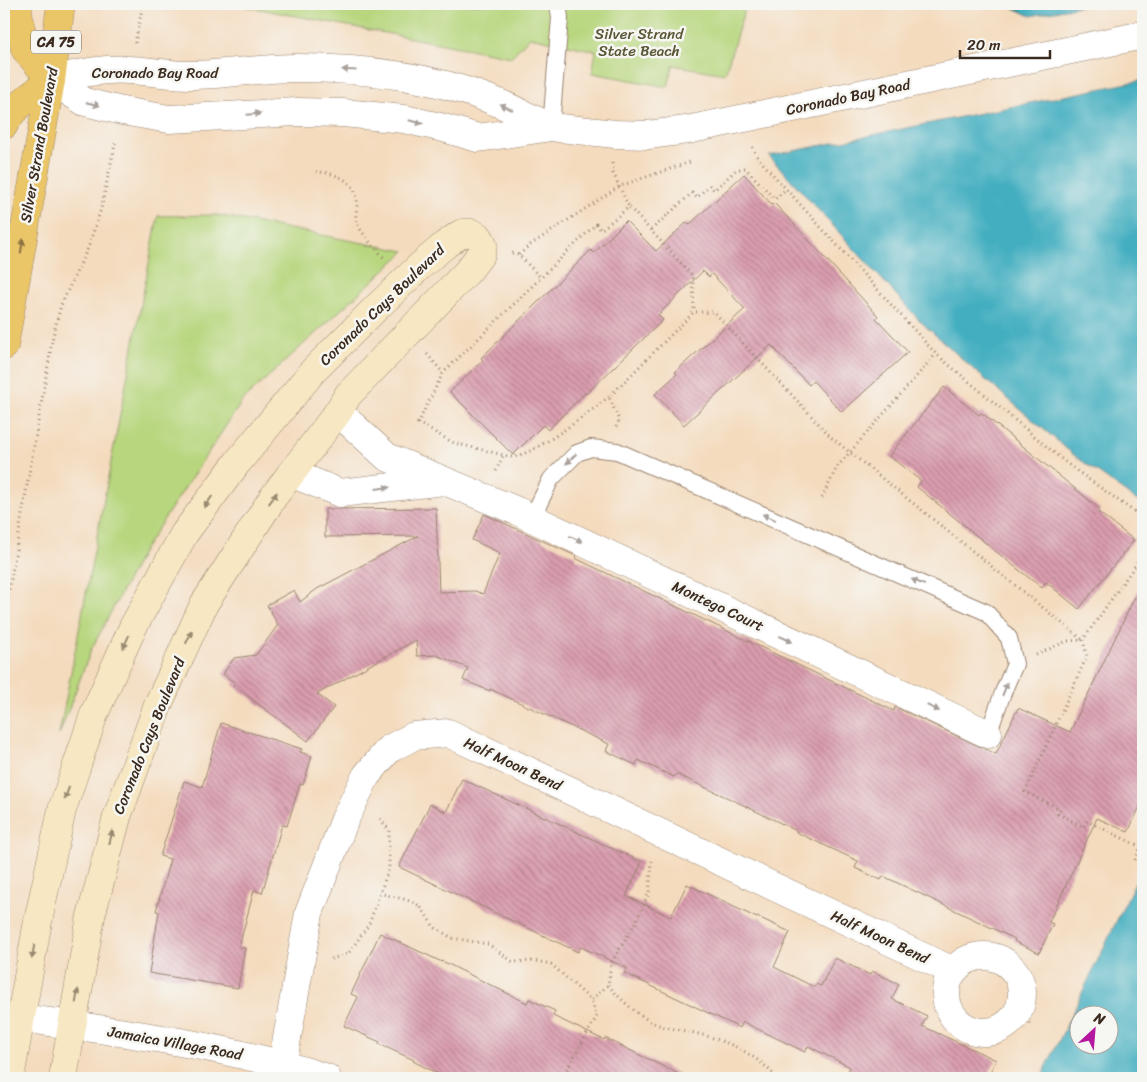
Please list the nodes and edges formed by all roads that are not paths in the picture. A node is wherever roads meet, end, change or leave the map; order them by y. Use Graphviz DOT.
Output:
graph roads {
  1 [pos="18,4"];
  2 [pos="61,4"];
  3 [pos="558,4"];
  4 [pos="1143,35"];
  5 [pos="51,80"];
  6 [pos="4,125"];
  7 [pos="550,127"];
  8 [pos="4,346"];
  9 [pos="338,412"];
  10 [pos="291,473"];
  11 [pos="446,481"];
  12 [pos="532,518"];
  13 [pos="988,734"];
  14 [pos="953,971"];
  15 [pos="21,1018"];
  16 [pos="72,1025"];
  17 [pos="281,1071"];
  18 [pos="10,1078"];
  19 [pos="62,1078"];
  20 [pos="326,1078"];
  1 -- 5 [label="highway"];
  2 -- 5 [label="highway, Silver Strand Boulevard / CA 75"];
  3 -- 7 [label="lane"];
  4 -- 7 [label="street, Coronado Bay Road"];
  5 -- 6 [label="highway"];
  7 -- 5 [label="street, Coronado Bay Road, one-way"];
  5 -- 7 [label="street, Coronado Bay Road, one-way"];
  8 -- 5 [label="highway, Silver Strand Boulevard / CA 75, one-way"];
  9 -- 10 [label="street, Coronado Cays Boulevard"];
  9 -- 11 [label="street, Montego Court"];
  9 -- 15 [label="street, Coronado Cays Boulevard, one-way"];
  10 -- 11 [label="street, Montego Court, one-way"];
  16 -- 10 [label="street, Coronado Cays Boulevard, one-way"];
  11 -- 12 [label="street, Montego Court"];
  12 -- 13 [label="street, Montego Court, one-way"];
  13 -- 12 [label="lane, one-way"];
  14 -- 14 [label="street"];
  14 -- 17 [label="street, Half Moon Bend"];
  15 -- 16 [label="street, Jamaica Village Road"];
  15 -- 18 [label="street, Coronado Cays Boulevard"];
  16 -- 17 [label="street, Jamaica Village Road"];
  16 -- 19 [label="street, Coronado Cays Boulevard"];
  17 -- 20 [label="street, Jamaica Village Road"];
}
